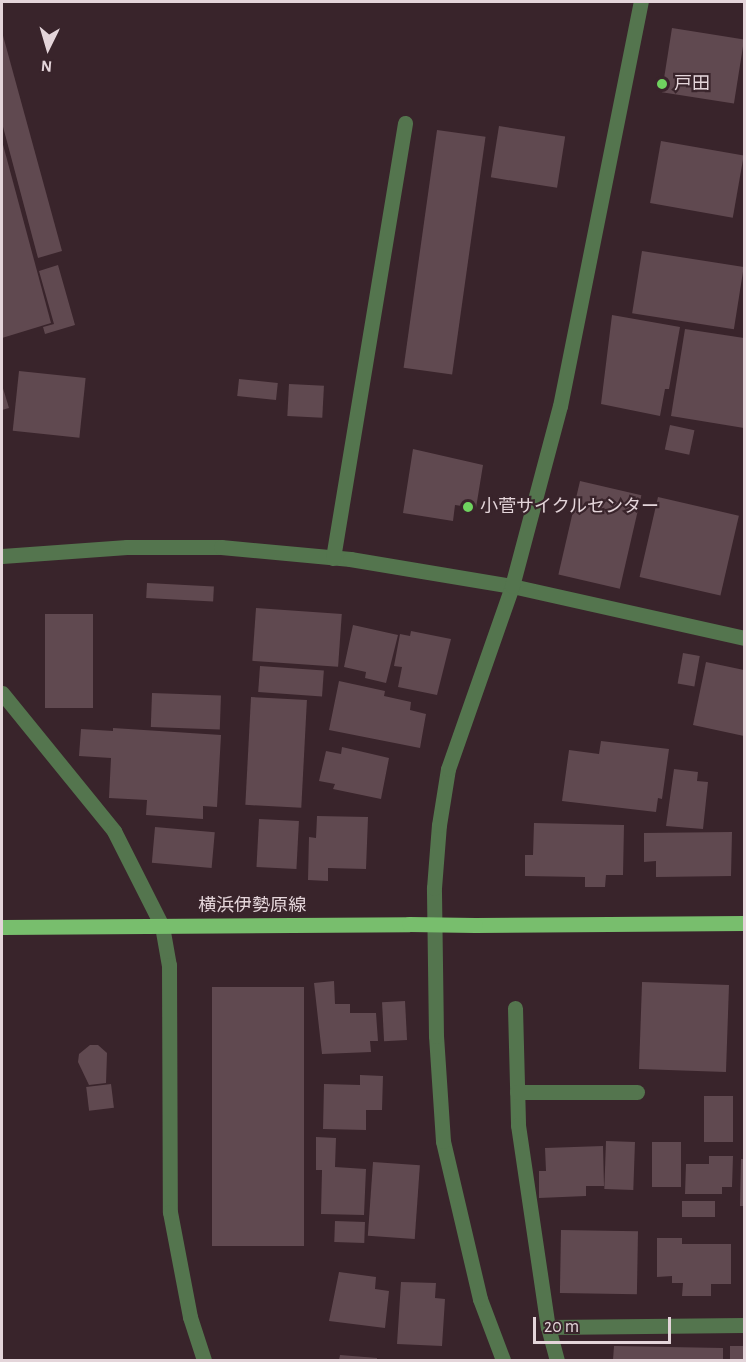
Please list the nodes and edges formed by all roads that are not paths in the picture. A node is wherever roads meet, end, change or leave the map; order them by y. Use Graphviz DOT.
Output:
graph roads {
  1 [pos="641,2"];
  2 [pos="405,123"];
  3 [pos="2,556"];
  4 [pos="333,558"];
  5 [pos="512,586"];
  6 [pos="744,638"];
  7 [pos="2,693"];
  8 [pos="744,923"];
  9 [pos="162,926"];
  10 [pos="2,927"];
  11 [pos="515,1008"];
  12 [pos="517,1092"];
  13 [pos="637,1092"];
  14 [pos="744,1324"];
  15 [pos="548,1327"];
  16 [pos="204,1360"];
  17 [pos="503,1360"];
  18 [pos="557,1360"];
  1 -- 5 [label="street"];
  2 -- 4 [label="street"];
  3 -- 4 [label="street"];
  4 -- 5 [label="street"];
  5 -- 6 [label="street"];
  5 -- 17 [label="street"];
  7 -- 9 [label="street"];
  8 -- 9 [label="main road, 横浜伊勢原線, bridge"];
  9 -- 10 [label="main road, 横浜伊勢原線"];
  9 -- 16 [label="street"];
  11 -- 12 [label="street"];
  12 -- 13 [label="street"];
  12 -- 15 [label="street"];
  14 -- 15 [label="street"];
  15 -- 18 [label="street"];
}
